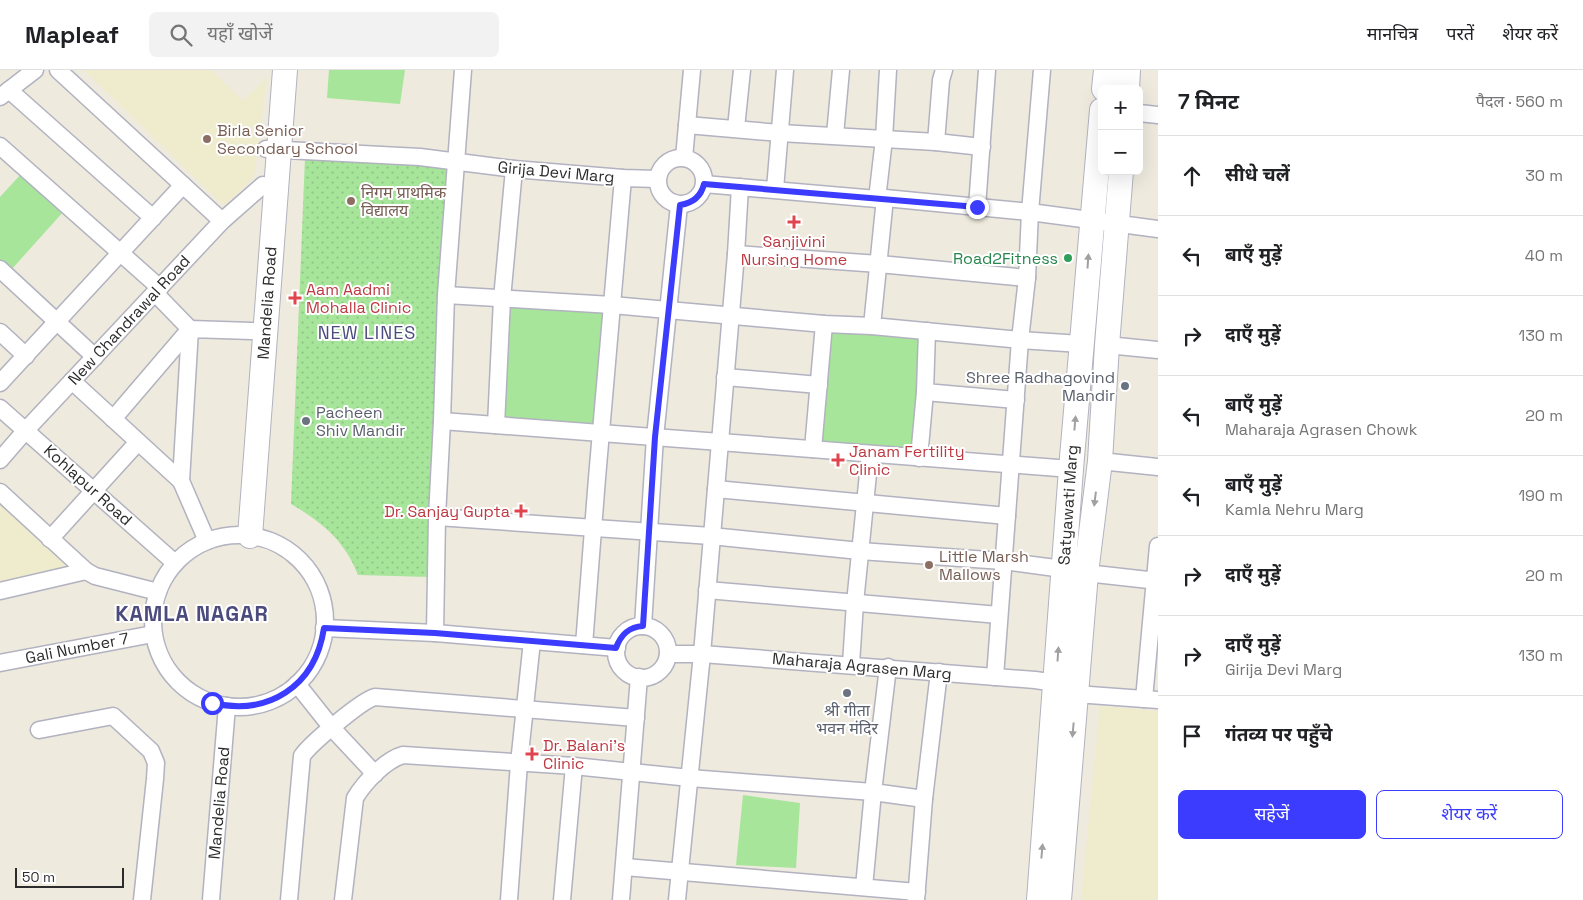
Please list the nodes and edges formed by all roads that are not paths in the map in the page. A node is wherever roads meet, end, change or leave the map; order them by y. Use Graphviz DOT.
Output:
graph roads {
  1 [pos="35,70"];
  2 [pos="58,70"];
  3 [pos="275,70"];
  4 [pos="285,70"];
  5 [pos="463,70"];
  6 [pos="692,70"];
  7 [pos="742,70"];
  8 [pos="785,70"];
  9 [pos="841,70"];
  10 [pos="888,70"];
  11 [pos="944,70"];
  12 [pos="987,70"];
  13 [pos="1042,70"];
  14 [pos="1106,70"];
  15 [pos="1128,70"];
  16 [pos="1104,85"];
  17 [pos="1127,85"];
  18 [pos="5,94"];
  19 [pos="1143,113"];
  20 [pos="1158,115"];
  21 [pos="687,125"];
  22 [pos="736,128"];
  23 [pos="1100,130"];
  24 [pos="780,133"];
  25 [pos="835,135"];
  26 [pos="884,139"];
  27 [pos="936,142"];
  28 [pos="0,146"];
  29 [pos="982,147"];
  30 [pos="272,149"];
  31 [pos="684,158"];
  32 [pos="455,162"];
  33 [pos="514,169"];
  34 [pos="1121,175"];
  35 [pos="623,178"];
  36 [pos="657,179"];
  37 [pos="704,184"];
  38 [pos="183,185"];
  39 [pos="263,185"];
  40 [pos="740,186"];
  41 [pos="775,189"];
  42 [pos="881,198"];
  43 [pos="680,205"];
  44 [pos="977,207"];
  45 [pos="1030,212"];
  46 [pos="152,218"];
  47 [pos="1091,220"];
  48 [pos="222,221"];
  49 [pos="1117,224"];
  50 [pos="1158,229"];
  51 [pos="121,252"];
  52 [pos="736,254"];
  53 [pos="879,264"];
  54 [pos="0,269"];
  55 [pos="1027,278"];
  56 [pos="157,290"];
  57 [pos="446,295"];
  58 [pos="502,300"];
  59 [pos="612,305"];
  60 [pos="668,310"];
  61 [pos="730,316"];
  62 [pos="57,321"];
  63 [pos="824,324"];
  64 [pos="872,326"];
  65 [pos="190,329"];
  66 [pos="252,331"];
  67 [pos="927,331"];
  68 [pos="0,332"];
  69 [pos="1020,340"];
  70 [pos="1082,344"];
  71 [pos="1106,345"];
  72 [pos="1158,350"];
  73 [pos="26,356"];
  74 [pos="95,357"];
  75 [pos="725,377"];
  76 [pos="0,382"];
  77 [pos="72,382"];
  78 [pos="819,384"];
  79 [pos="925,392"];
  80 [pos="1016,400"];
  81 [pos="0,408"];
  82 [pos="113,419"];
  83 [pos="442,421"];
  84 [pos="496,425"];
  85 [pos="26,430"];
  86 [pos="602,433"];
  87 [pos="655,437"];
  88 [pos="138,442"];
  89 [pos="720,442"];
  90 [pos="812,449"];
  91 [pos="870,454"];
  92 [pos="919,458"];
  93 [pos="0,460"];
  94 [pos="1100,461"];
  95 [pos="1010,464"];
  96 [pos="1158,468"];
  97 [pos="1071,469"];
  98 [pos="181,481"];
  99 [pos="716,489"];
  100 [pos="94,490"];
  101 [pos="0,492"];
  102 [pos="865,503"];
  103 [pos="1006,516"];
  104 [pos="437,517"];
  105 [pos="594,528"];
  106 [pos="649,533"];
  107 [pos="244,535"];
  108 [pos="712,536"];
  109 [pos="50,539"];
  110 [pos="207,541"];
  111 [pos="1158,546"];
  112 [pos="860,551"];
  113 [pos="1003,561"];
  114 [pos="175,563"];
  115 [pos="1063,568"];
  116 [pos="86,571"];
  117 [pos="1086,573"];
  118 [pos="1156,581"];
  119 [pos="707,590"];
  120 [pos="0,591"];
  121 [pos="158,592"];
  122 [pos="855,603"];
  123 [pos="999,615"];
  124 [pos="643,626"];
  125 [pos="324,628"];
  126 [pos="435,633"];
  127 [pos="153,634"];
  128 [pos="532,642"];
  129 [pos="584,645"];
  130 [pos="616,648"];
  131 [pos="668,654"];
  132 [pos="702,654"];
  133 [pos="0,663"];
  134 [pos="851,664"];
  135 [pos="888,667"];
  136 [pos="939,672"];
  137 [pos="639,677"];
  138 [pos="995,677"];
  139 [pos="297,684"];
  140 [pos="1066,688"];
  141 [pos="1151,699"];
  142 [pos="227,706"];
  143 [pos="526,710"];
  144 [pos="636,718"];
  145 [pos="332,728"];
  146 [pos="39,730"];
  147 [pos="519,763"];
  148 [pos="574,766"];
  149 [pos="632,771"];
  150 [pos="376,774"];
  151 [pos="690,778"];
  152 [pos="873,792"];
  153 [pos="924,799"];
  154 [pos="625,867"];
  155 [pos="680,872"];
  156 [pos="864,887"];
  157 [pos="916,896"];
  158 [pos="142,900"];
  159 [pos="211,900"];
  160 [pos="289,900"];
  161 [pos="343,900"];
  162 [pos="509,900"];
  163 [pos="562,900"];
  164 [pos="621,900"];
  165 [pos="678,900"];
  166 [pos="1039,900"];
  167 [pos="1059,900"];
  1 -- 18 [label="street"];
  2 -- 38 [label="street"];
  3 -- 30 [label="street, Mandelia Road"];
  4 -- 30 [label="street, Mandelia Road"];
  5 -- 32 [label="street"];
  6 -- 21 [label="street"];
  7 -- 22 [label="street"];
  8 -- 24 [label="street"];
  9 -- 25 [label="street"];
  10 -- 26 [label="street"];
  11 -- 27 [label="street"];
  12 -- 29 [label="street"];
  13 -- 45 [label="street"];
  14 -- 16 [label="street"];
  15 -- 17 [label="street"];
  18 -- 46 [label="street"];
  19 -- 20 [label="street"];
  21 -- 22 [label="street"];
  21 -- 31 [label="street"];
  22 -- 24 [label="street"];
  23 -- 47 [label="street, Satyawati Marg"];
  24 -- 25 [label="street"];
  24 -- 41 [label="street"];
  25 -- 26 [label="street"];
  26 -- 27 [label="street"];
  26 -- 42 [label="street"];
  27 -- 29 [label="street"];
  28 -- 51 [label="street"];
  29 -- 44 [label="street"];
  30 -- 32 [label="street, Girija Devi Marg"];
  30 -- 39 [label="street, Mandelia Road"];
  30 -- 107 [label="street, Mandelia Road"];
  31 -- 36 [label="street"];
  31 -- 37 [label="street"];
  32 -- 33 [label="street, Girija Devi Marg"];
  32 -- 57 [label="street"];
  33 -- 35 [label="street, Girija Devi Marg"];
  33 -- 58 [label="street"];
  34 -- 49 [label="street, Satyawati Marg"];
  35 -- 36 [label="street, Girija Devi Marg"];
  35 -- 59 [label="street"];
  36 -- 43 [label="street"];
  37 -- 40 [label="street"];
  37 -- 43 [label="street"];
  38 -- 46 [label="street"];
  38 -- 48 [label="street"];
  39 -- 48 [label="street, New Chandrawal Road"];
  39 -- 66 [label="street, Mandelia Road"];
  40 -- 41 [label="street"];
  40 -- 52 [label="street"];
  41 -- 42 [label="street"];
  42 -- 44 [label="street"];
  42 -- 53 [label="street"];
  43 -- 60 [label="street"];
  44 -- 45 [label="street"];
  45 -- 47 [label="street"];
  45 -- 55 [label="street"];
  46 -- 51 [label="street"];
  47 -- 49 [label="street"];
  70 -- 47 [label="street, Satyawati Marg, one-way"];
  48 -- 56 [label="street, New Chandrawal Road"];
  49 -- 50 [label="street"];
  49 -- 71 [label="street, Satyawati Marg"];
  51 -- 56 [label="street"];
  51 -- 62 [label="street"];
  52 -- 53 [label="street"];
  52 -- 61 [label="street"];
  53 -- 55 [label="street"];
  53 -- 64 [label="street"];
  54 -- 62 [label="street"];
  55 -- 69 [label="street"];
  56 -- 65 [label="street"];
  56 -- 74 [label="street, New Chandrawal Road"];
  57 -- 58 [label="street"];
  57 -- 83 [label="street"];
  58 -- 59 [label="street"];
  58 -- 84 [label="street"];
  59 -- 60 [label="street"];
  59 -- 86 [label="street"];
  60 -- 61 [label="street"];
  60 -- 87 [label="street"];
  61 -- 63 [label="street"];
  61 -- 75 [label="street"];
  62 -- 73 [label="street"];
  62 -- 74 [label="street"];
  63 -- 64 [label="street"];
  63 -- 78 [label="street"];
  64 -- 67 [label="street"];
  65 -- 66 [label="street"];
  65 -- 82 [label="street"];
  65 -- 98 [label="street"];
  66 -- 107 [label="street, Mandelia Road"];
  67 -- 69 [label="street"];
  67 -- 79 [label="street"];
  68 -- 73 [label="street"];
  69 -- 70 [label="street"];
  69 -- 80 [label="street"];
  97 -- 70 [label="street, Satyawati Marg, one-way"];
  71 -- 72 [label="street"];
  71 -- 94 [label="street, Satyawati Marg"];
  73 -- 76 [label="street"];
  74 -- 77 [label="street, New Chandrawal Road"];
  75 -- 78 [label="street"];
  75 -- 89 [label="street"];
  77 -- 82 [label="street"];
  77 -- 85 [label="street, New Chandrawal Road"];
  78 -- 90 [label="street"];
  79 -- 80 [label="street"];
  79 -- 92 [label="street"];
  80 -- 95 [label="street"];
  81 -- 85 [label="street, Kohlapur Road"];
  82 -- 88 [label="street"];
  83 -- 84 [label="street"];
  83 -- 104 [label="street"];
  84 -- 86 [label="street"];
  85 -- 93 [label="street, New Chandrawal Road"];
  85 -- 100 [label="street, Kohlapur Road"];
  86 -- 87 [label="street"];
  86 -- 105 [label="street"];
  87 -- 89 [label="street"];
  87 -- 106 [label="street"];
  88 -- 98 [label="street"];
  88 -- 100 [label="street"];
  89 -- 90 [label="street"];
  89 -- 99 [label="street"];
  90 -- 91 [label="street"];
  91 -- 92 [label="street"];
  91 -- 102 [label="street"];
  92 -- 95 [label="street"];
  94 -- 96 [label="street"];
  94 -- 117 [label="street, Satyawati Marg, one-way"];
  95 -- 97 [label="street"];
  95 -- 103 [label="street"];
  97 -- 115 [label="street, Satyawati Marg"];
  98 -- 110 [label="street"];
  99 -- 102 [label="street"];
  99 -- 108 [label="street"];
  100 -- 109 [label="street"];
  100 -- 114 [label="street, Kohlapur Road"];
  101 -- 109 [label="street"];
  102 -- 103 [label="street"];
  102 -- 112 [label="street"];
  103 -- 113 [label="street"];
  104 -- 105 [label="street"];
  104 -- 126 [label="street"];
  105 -- 106 [label="street"];
  105 -- 129 [label="street"];
  106 -- 108 [label="street"];
  106 -- 124 [label="street"];
  107 -- 110 [label="street"];
  107 -- 125 [label="street"];
  108 -- 112 [label="street"];
  108 -- 119 [label="street"];
  109 -- 116 [label="street"];
  110 -- 114 [label="street"];
  111 -- 118 [label="street"];
  112 -- 113 [label="street"];
  112 -- 122 [label="street"];
  113 -- 115 [label="street"];
  113 -- 123 [label="street"];
  114 -- 121 [label="street"];
  140 -- 115 [label="street, Satyawati Marg, one-way"];
  116 -- 120 [label="street"];
  116 -- 121 [label="street"];
  117 -- 118 [label="street"];
  117 -- 140 [label="street, Satyawati Marg"];
  118 -- 141 [label="street"];
  119 -- 122 [label="street"];
  119 -- 132 [label="street"];
  121 -- 127 [label="street"];
  122 -- 123 [label="street"];
  122 -- 134 [label="street"];
  123 -- 138 [label="street"];
  124 -- 130 [label="street"];
  124 -- 131 [label="street"];
  125 -- 126 [label="street"];
  125 -- 139 [label="street"];
  126 -- 128 [label="street"];
  127 -- 133 [label="street, Gali Number 7"];
  127 -- 142 [label="street"];
  128 -- 129 [label="street"];
  128 -- 143 [label="street"];
  129 -- 130 [label="street"];
  130 -- 137 [label="street"];
  131 -- 132 [label="street, Maharaja Agrasen Marg"];
  131 -- 137 [label="street"];
  132 -- 134 [label="street, Maharaja Agrasen Marg"];
  132 -- 151 [label="street"];
  134 -- 135 [label="street, Maharaja Agrasen Marg"];
  135 -- 136 [label="street, Maharaja Agrasen Marg"];
  135 -- 152 [label="street"];
  136 -- 138 [label="street, Maharaja Agrasen Marg"];
  136 -- 153 [label="street"];
  137 -- 144 [label="street"];
  138 -- 140 [label="street, Maharaja Agrasen Marg"];
  139 -- 142 [label="street"];
  139 -- 145 [label="street"];
  140 -- 141 [label="street, Maharaja Agrasen Marg"];
  166 -- 140 [label="street, Satyawati Marg, one-way"];
  140 -- 167 [label="street, Satyawati Marg, one-way"];
  142 -- 159 [label="street, Mandelia Road"];
  143 -- 144 [label="street"];
  143 -- 145 [label="street"];
  143 -- 147 [label="street"];
  144 -- 149 [label="street"];
  145 -- 150 [label="street"];
  145 -- 160 [label="street"];
  146 -- 158 [label="street"];
  147 -- 148 [label="street"];
  147 -- 150 [label="street"];
  147 -- 162 [label="street"];
  148 -- 149 [label="street"];
  148 -- 163 [label="street"];
  149 -- 151 [label="street"];
  149 -- 154 [label="street"];
  150 -- 161 [label="street"];
  151 -- 152 [label="street"];
  151 -- 155 [label="street"];
  152 -- 153 [label="street"];
  152 -- 156 [label="street"];
  153 -- 157 [label="street"];
  154 -- 155 [label="street"];
  154 -- 164 [label="street"];
  155 -- 156 [label="street"];
  155 -- 165 [label="street"];
  156 -- 157 [label="street"];
}
